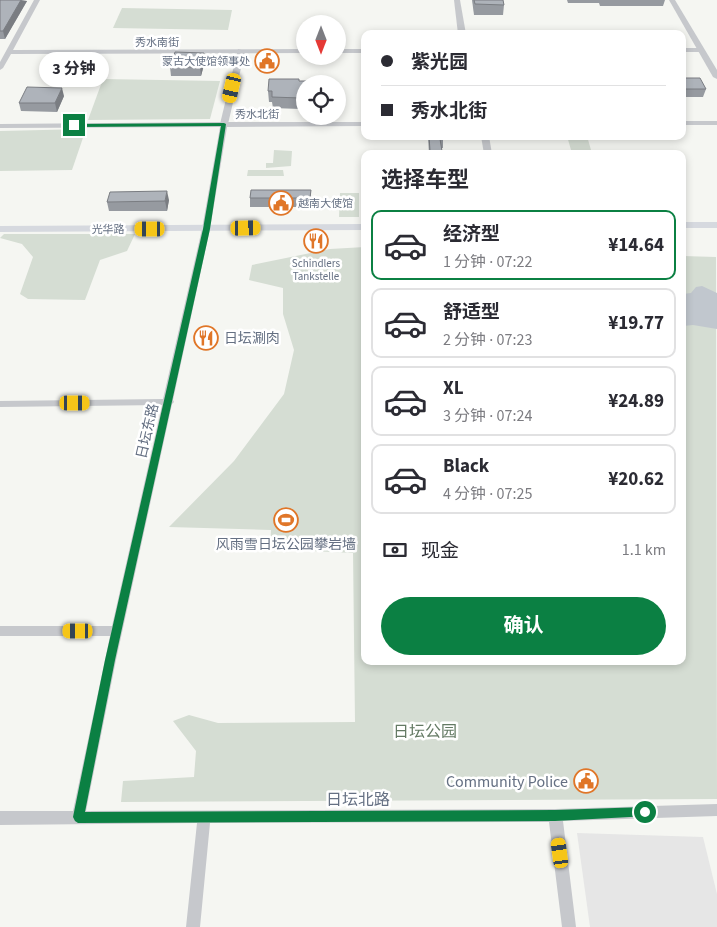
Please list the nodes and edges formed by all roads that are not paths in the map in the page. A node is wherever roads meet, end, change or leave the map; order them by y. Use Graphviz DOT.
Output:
graph roads {
  1 [pos="37,0"];
  2 [pos="457,0"];
  3 [pos="672,0"];
  4 [pos="461,30"];
  5 [pos="686,50"];
  6 [pos="701,50"];
  7 [pos="241,51"];
  8 [pos="296,51"];
  9 [pos="346,51"];
  10 [pos="361,51"];
  11 [pos="9,52"];
  12 [pos="0,68"];
  13 [pos="717,77"];
  14 [pos="686,123"];
  15 [pos="717,123"];
  16 [pos="224,124"];
  17 [pos="361,124"];
  18 [pos="0,126"];
  19 [pos="717,225"];
  20 [pos="686,226"];
  21 [pos="361,227"];
  22 [pos="0,229"];
  23 [pos="206,229"];
  24 [pos="168,402"];
  25 [pos="0,404"];
  26 [pos="0,631"];
  27 [pos="117,631"];
  28 [pos="717,810"];
  29 [pos="555,815"];
  30 [pos="78,817"];
  31 [pos="0,818"];
  32 [pos="204,818"];
  33 [pos="193,927"];
  34 [pos="569,927"];
  1 -- 11 [label="street"];
  2 -- 4 [label="street"];
  3 -- 6 [label="street"];
  5 -- 6 [label="street"];
  6 -- 13 [label="street"];
  7 -- 8 [label="street, 秀水南街"];
  7 -- 11 [label="street, 秀水南街"];
  7 -- 16 [label="street, 日坛东路"];
  9 -- 10 [label="street"];
  11 -- 12 [label="street"];
  14 -- 15 [label="street"];
  16 -- 17 [label="street, 秀水北街"];
  16 -- 18 [label="street, 秀水北街"];
  16 -- 23 [label="street, 日坛东路"];
  19 -- 20 [label="main road"];
  21 -- 23 [label="main road, 光华路"];
  22 -- 23 [label="main road, 光华路"];
  23 -- 24 [label="street, 日坛东路"];
  24 -- 25 [label="street"];
  24 -- 27 [label="street, 日坛东路"];
  26 -- 27 [label="street"];
  27 -- 30 [label="street, 日坛东路"];
  28 -- 29 [label="street, 日坛北路"];
  29 -- 32 [label="street, 日坛北路"];
  29 -- 34 [label="street"];
  30 -- 31 [label="street, 日坛北路"];
  30 -- 32 [label="street, 日坛北路"];
  32 -- 33 [label="street"];
}
